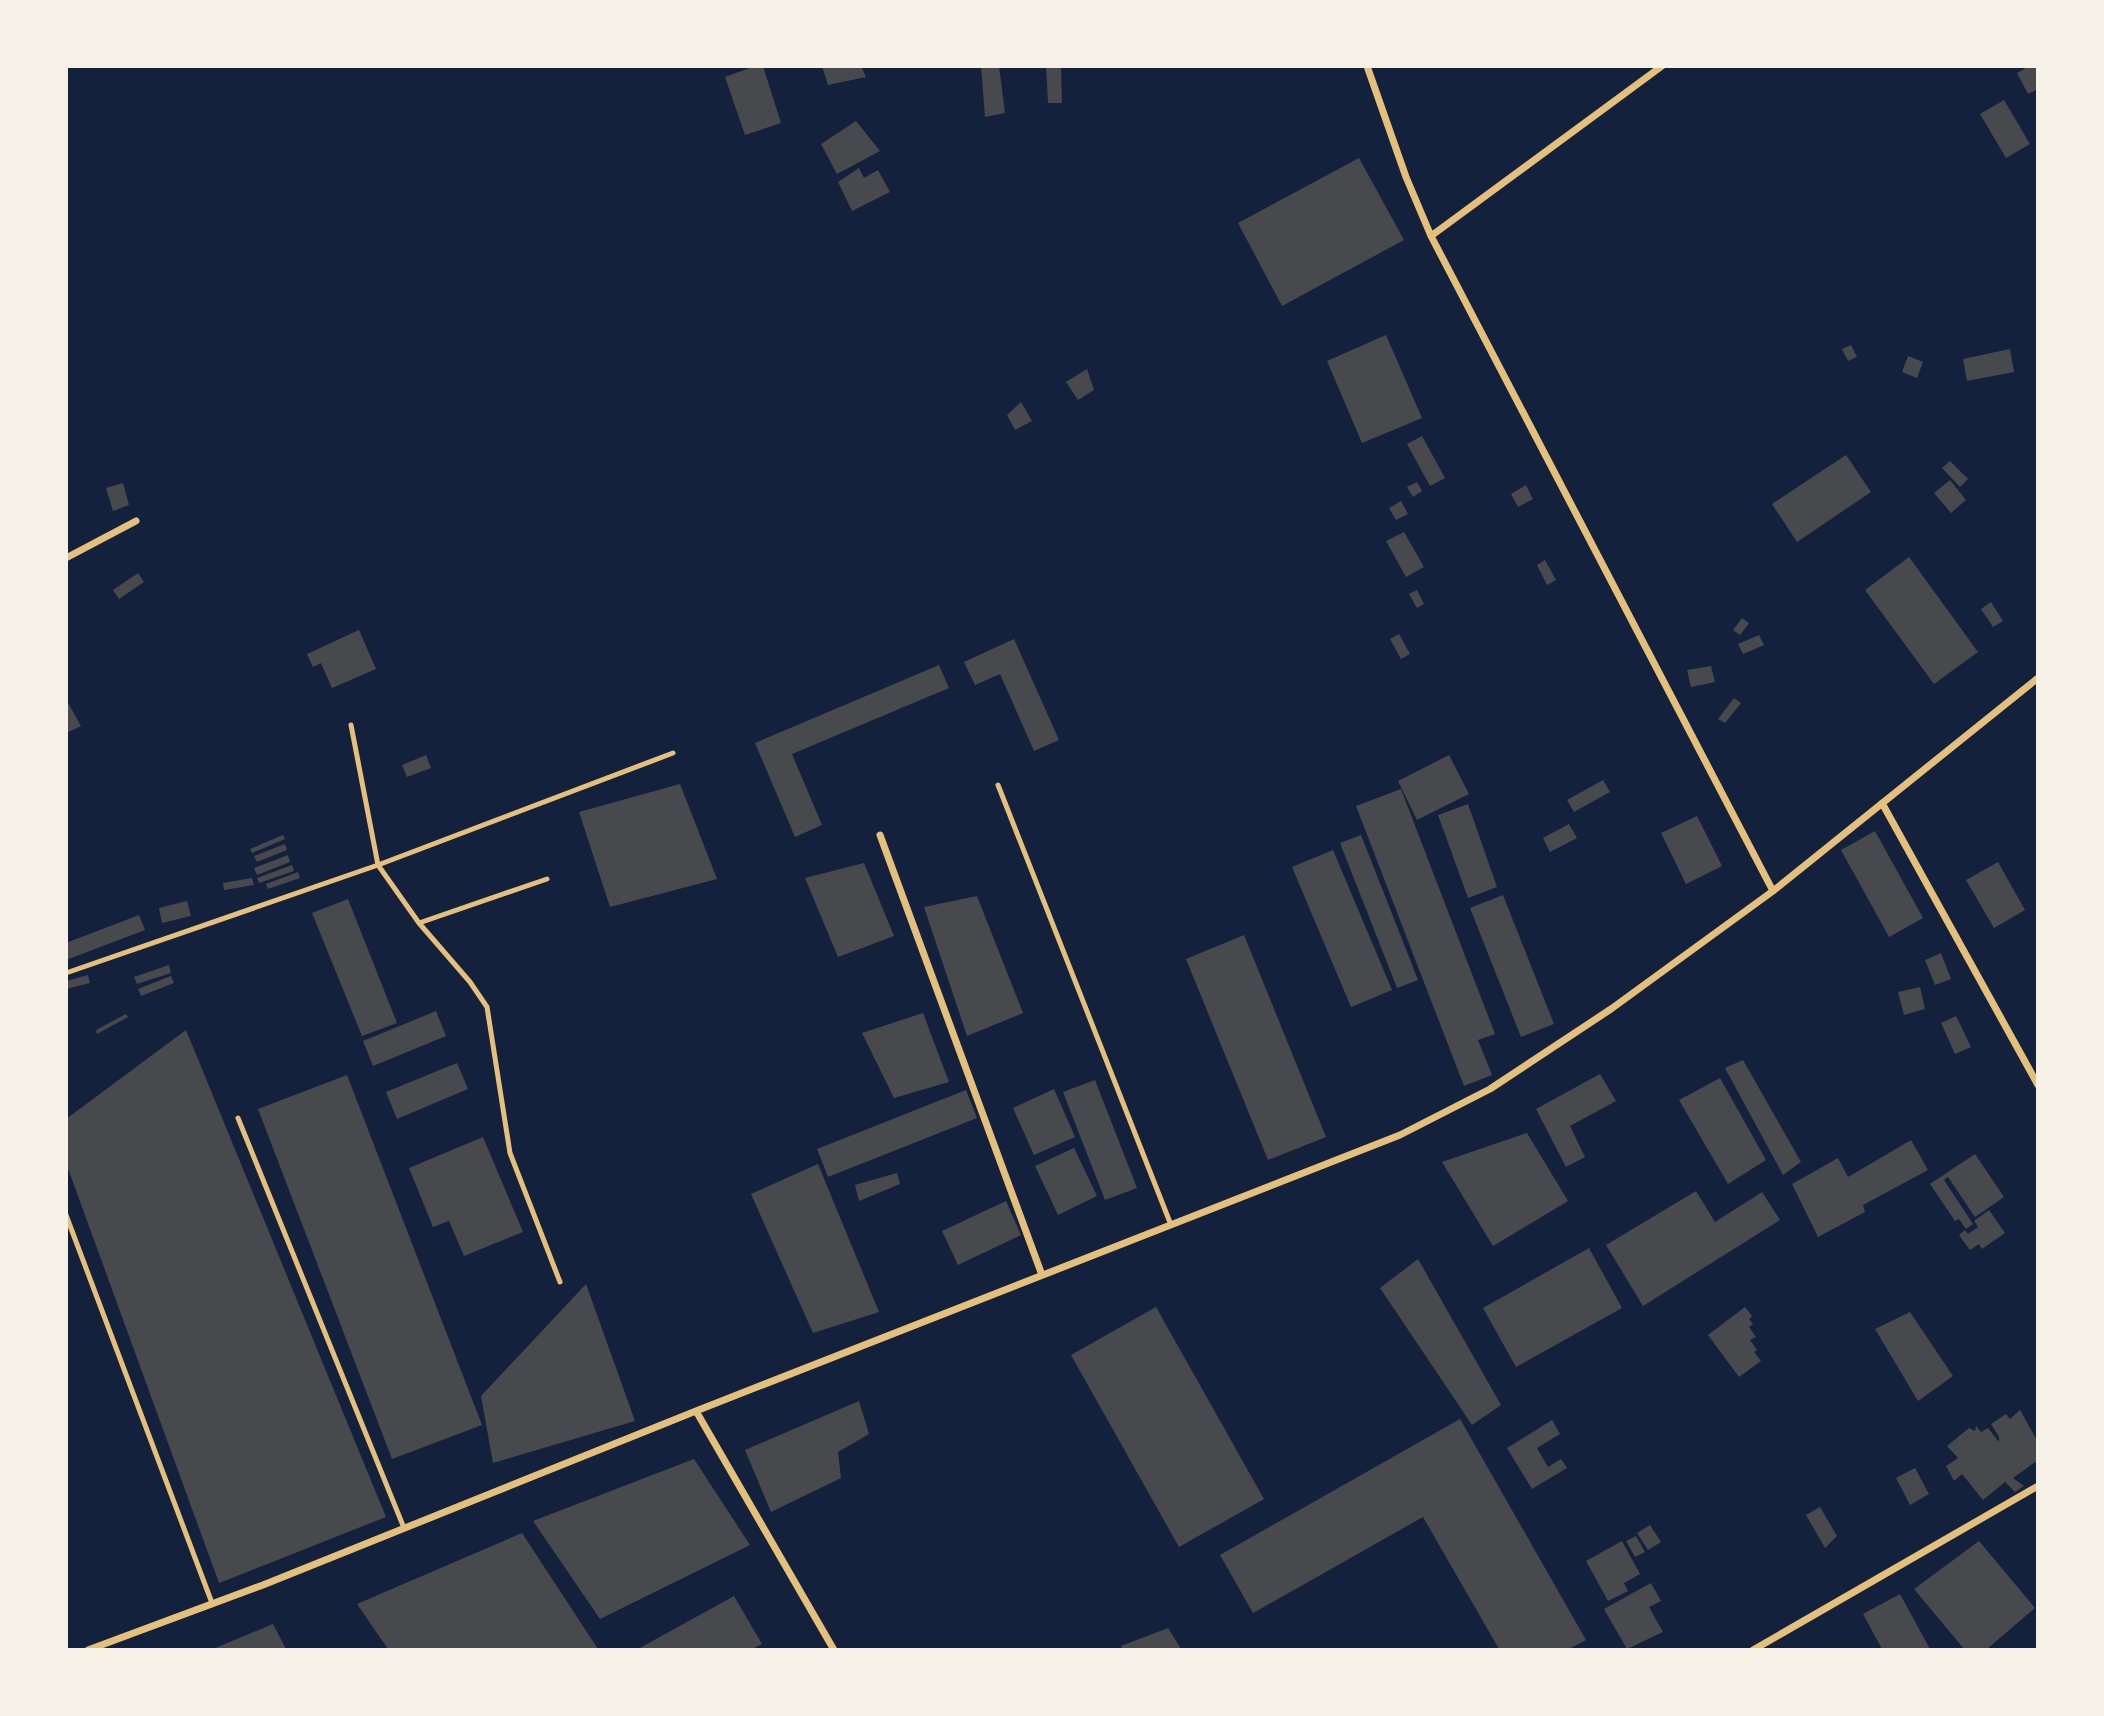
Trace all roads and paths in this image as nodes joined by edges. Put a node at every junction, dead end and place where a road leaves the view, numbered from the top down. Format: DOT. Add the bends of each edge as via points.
graph roads {
  1 [pos="1367,66"];
  2 [pos="1662,66"];
  3 [pos="1431,236"];
  4 [pos="136,521"];
  5 [pos="66,558"];
  6 [pos="2038,678"];
  7 [pos="351,725"];
  8 [pos="673,753"];
  9 [pos="998,785"];
  10 [pos="1882,803"];
  11 [pos="880,835"];
  12 [pos="378,865"];
  13 [pos="547,878"];
  14 [pos="1773,891"];
  15 [pos="419,923"];
  16 [pos="66,973"];
  17 [pos="2038,1085"];
  18 [pos="238,1118"];
  19 [pos="66,1215"];
  20 [pos="1171,1225"];
  21 [pos="1042,1275"];
  22 [pos="560,1282"];
  23 [pos="696,1411"];
  24 [pos="2038,1486"];
  25 [pos="404,1528"];
  26 [pos="212,1603"];
  27 [pos="88,1650"];
  28 [pos="834,1650"];
  29 [pos="1754,1650"];
  1 -- 3 [label="street"];
  2 -- 3 [label="street"];
  3 -- 14 [label="street"];
  4 -- 5 [label="street"];
  6 -- 10 [label="street"];
  7 -- 12 [label="lane"];
  8 -- 12 [label="lane"];
  9 -- 20 [label="lane"];
  10 -- 14 [label="street"];
  10 -- 17 [label="street"];
  11 -- 21 [label="street"];
  12 -- 15 [label="lane"];
  12 -- 16 [label="lane"];
  13 -- 15 [label="lane"];
  14 -- 20 [label="street" via="1490,1089 1400,1135"];
  15 -- 22 [label="lane" via="487,1007 510,1153"];
  18 -- 25 [label="lane"];
  19 -- 26 [label="lane"];
  20 -- 21 [label="street"];
  21 -- 23 [label="street"];
  23 -- 25 [label="street"];
  23 -- 28 [label="street"];
  24 -- 29 [label="street"];
  25 -- 26 [label="street"];
  26 -- 27 [label="street"];
}
